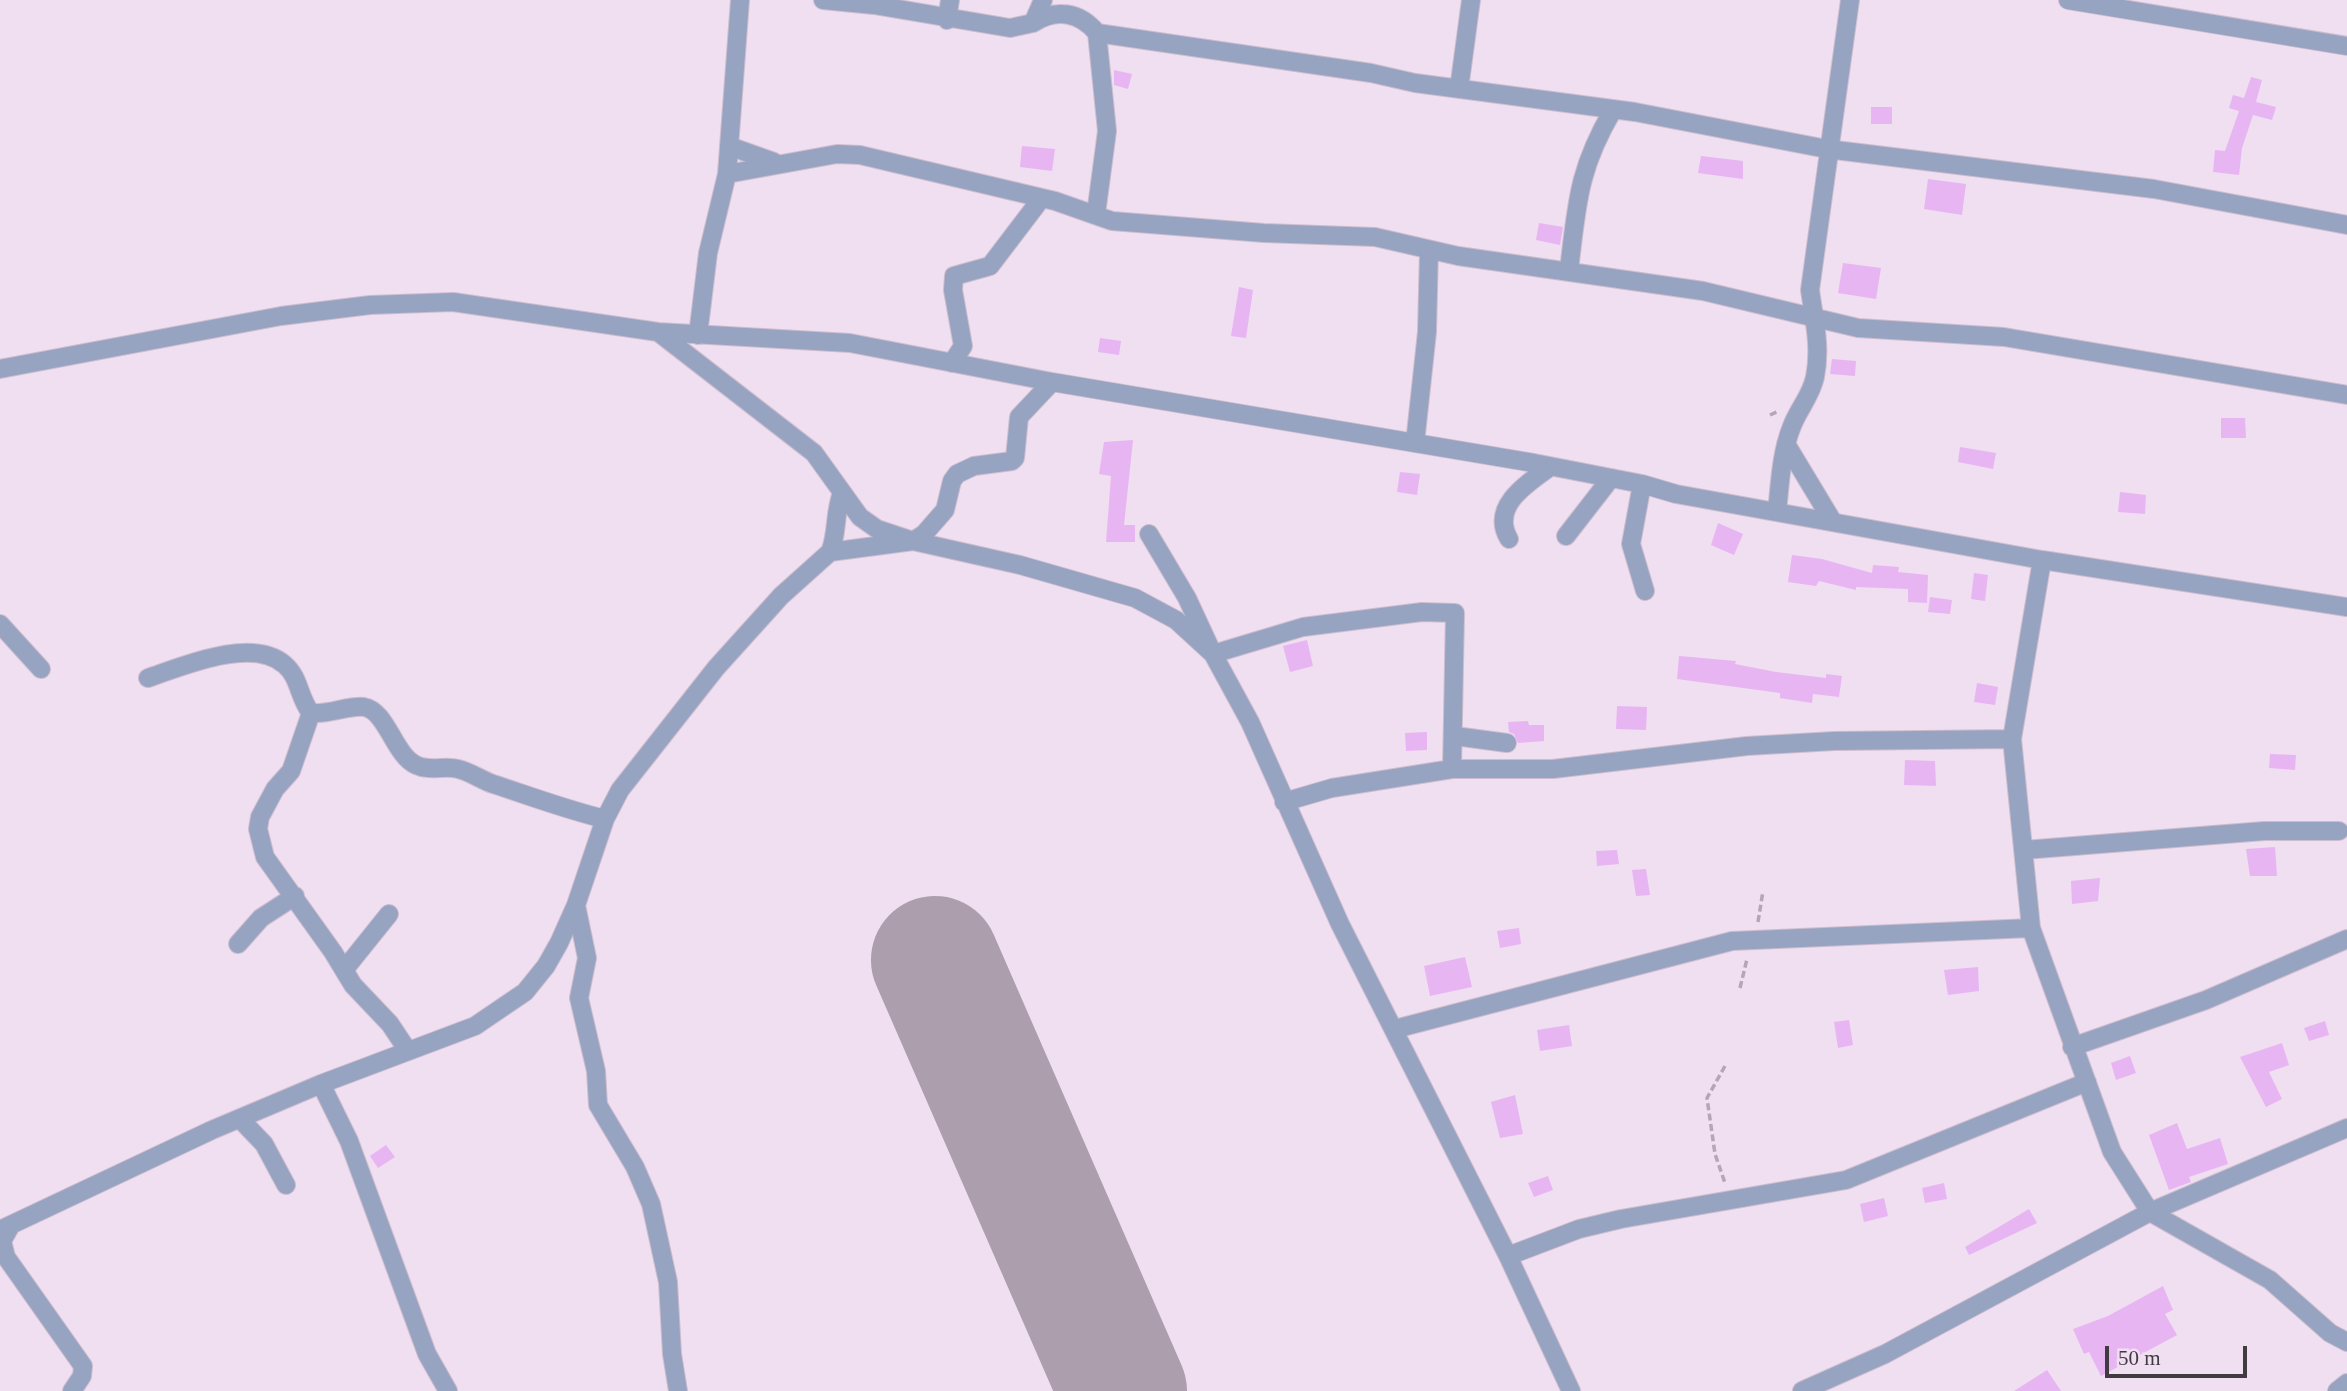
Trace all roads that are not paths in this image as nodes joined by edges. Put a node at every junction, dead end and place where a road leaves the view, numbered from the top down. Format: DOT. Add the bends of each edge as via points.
graph roads {
  1 [pos="740,0"];
  2 [pos="823,0"];
  3 [pos="950,0"];
  4 [pos="1043,0"];
  5 [pos="1471,0"];
  6 [pos="1850,0"];
  7 [pos="2068,0"];
  8 [pos="918,6"];
  9 [pos="947,20"];
  10 [pos="1033,23"];
  11 [pos="1097,33"];
  12 [pos="2347,46"];
  13 [pos="1459,89"];
  14 [pos="1613,110"];
  15 [pos="729,146"];
  16 [pos="1827,149"];
  17 [pos="777,164"];
  18 [pos="727,174"];
  19 [pos="1041,199"];
  20 [pos="1096,214"];
  21 [pos="2347,225"];
  22 [pos="1429,250"];
  23 [pos="1569,270"];
  24 [pos="1813,318"];
  25 [pos="658,332"];
  26 [pos="698,335"];
  27 [pos="953,363"];
  28 [pos="0,369"];
  29 [pos="1045,380"];
  30 [pos="2347,395"];
  31 [pos="1415,443"];
  32 [pos="1786,444"];
  33 [pos="1550,467"];
  34 [pos="1611,478"];
  35 [pos="1642,484"];
  36 [pos="842,493"];
  37 [pos="1777,512"];
  38 [pos="1833,522"];
  39 [pos="1149,534"];
  40 [pos="1566,536"];
  41 [pos="1509,539"];
  42 [pos="913,541"];
  43 [pos="830,552"];
  44 [pos="2042,560"];
  45 [pos="1646,591"];
  46 [pos="2347,607"];
  47 [pos="0,624"];
  48 [pos="1213,654"];
  49 [pos="41,669"];
  50 [pos="148,678"];
  51 [pos="311,713"];
  52 [pos="1455,736"];
  53 [pos="2012,739"];
  54 [pos="1507,743"];
  55 [pos="1452,769"];
  56 [pos="1284,802"];
  57 [pos="605,819"];
  58 [pos="2339,831"];
  59 [pos="2024,850"];
  60 [pos="295,896"];
  61 [pos="576,905"];
  62 [pos="389,914"];
  63 [pos="2031,928"];
  64 [pos="2347,939"];
  65 [pos="238,944"];
  66 [pos="344,971"];
  67 [pos="1395,1029"];
  68 [pos="2071,1047"];
  69 [pos="408,1051"];
  70 [pos="2087,1082"];
  71 [pos="321,1084"];
  72 [pos="241,1120"];
  73 [pos="2347,1128"];
  74 [pos="286,1185"];
  75 [pos="2150,1212"];
  76 [pos="6,1227"];
  77 [pos="1508,1256"];
  78 [pos="2347,1342"];
  79 [pos="2347,1383"];
  80 [pos="72,1391"];
  81 [pos="448,1391"];
  82 [pos="678,1391"];
  83 [pos="1571,1391"];
  84 [pos="1802,1391"];
  85 [pos="2337,1391"];
  1 -- 15 [label="street"];
  2 -- 8 [label="street"];
  3 -- 9 [label="street"];
  4 -- 10 [label="street"];
  5 -- 13 [label="street"];
  6 -- 16 [label="street"];
  7 -- 12 [label="street"];
  8 -- 9 [label="street"];
  9 -- 10 [label="street" via="1010,28"];
  10 -- 11 [label="street" via="1060,13 1073,14"];
  11 -- 13 [label="street"];
  11 -- 20 [label="street" via="1107,131"];
  13 -- 14 [label="street"];
  14 -- 16 [label="street"];
  14 -- 23 [label="street" via="1592,145 1581,176"];
  15 -- 17 [label="street"];
  15 -- 18 [label="street"];
  16 -- 21 [label="street" via="2154,189"];
  16 -- 24 [label="street" via="1811,290"];
  17 -- 18 [label="street"];
  17 -- 19 [label="street" via="860,155"];
  18 -- 26 [label="street" via="708,253"];
  19 -- 20 [label="street"];
  19 -- 27 [label="street" via="990,266 954,276 962,346"];
  20 -- 22 [label="street" via="1112,221 1161,226 1352,235"];
  22 -- 23 [label="street"];
  22 -- 31 [label="street" via="1427,332"];
  23 -- 24 [label="street" via="1703,291"];
  24 -- 30 [label="street" via="1858,328 2004,337"];
  24 -- 32 [label="street" via="1818,337 1811,394"];
  25 -- 26 [label="street"];
  25 -- 28 [label="street" via="453,302 370,305 281,316"];
  25 -- 36 [label="street" via="814,453"];
  26 -- 27 [label="street" via="850,343"];
  27 -- 29 [label="street"];
  29 -- 31 [label="street"];
  29 -- 42 [label="street" via="1019,417 1015,458 957,474 939,520"];
  31 -- 33 [label="street"];
  32 -- 37 [label="street"];
  32 -- 38 [label="street"];
  33 -- 34 [label="street"];
  33 -- 41 [label="street" via="1530,481 1502,515"];
  34 -- 35 [label="street"];
  34 -- 40 [label="street"];
  35 -- 37 [label="street"];
  35 -- 45 [label="street" via="1631,544"];
  36 -- 42 [label="street" via="860,517"];
  36 -- 43 [label="street"];
  37 -- 38 [label="street"];
  38 -- 44 [label="street"];
  39 -- 48 [label="street"];
  42 -- 43 [label="street"];
  42 -- 48 [label="street" via="1135,598 1176,620"];
  43 -- 57 [label="street" via="781,596 716,668 638,765"];
  44 -- 46 [label="street"];
  44 -- 53 [label="street"];
  47 -- 49 [label="street"];
  48 -- 52 [label="street" via="1303,627 1453,611 1457,618"];
  48 -- 56 [label="street" via="1250,722"];
  50 -- 51 [label="street" via="214,655 269,655 286,665"];
  51 -- 57 [label="street" via="361,706 371,710 399,750 417,766 455,768 525,796"];
  51 -- 60 [label="street" via="291,771 275,789 258,829 265,858"];
  52 -- 54 [label="street"];
  52 -- 55 [label="street"];
  53 -- 55 [label="street" via="1833,741 1747,746 1553,769"];
  53 -- 59 [label="street"];
  55 -- 56 [label="street" via="1388,777"];
  56 -- 67 [label="street"];
  57 -- 61 [label="street"];
  58 -- 59 [label="street" via="2264,831"];
  59 -- 63 [label="street"];
  60 -- 65 [label="street" via="261,918"];
  60 -- 66 [label="street"];
  61 -- 69 [label="street" via="546,966 525,992 475,1026"];
  61 -- 82 [label="street" via="587,958 579,998 596,1071 598,1105 651,1204 668,1282"];
  62 -- 66 [label="street"];
  63 -- 67 [label="street" via="1732,941"];
  63 -- 68 [label="street"];
  64 -- 68 [label="street" via="2206,1000"];
  66 -- 69 [label="street"];
  67 -- 77 [label="street"];
  68 -- 70 [label="street"];
  69 -- 71 [label="street"];
  70 -- 75 [label="street" via="2112,1152"];
  70 -- 77 [label="street" via="1846,1180 1621,1219 1579,1229"];
  71 -- 72 [label="street"];
  71 -- 81 [label="street" via="379,1217 427,1354"];
  72 -- 74 [label="street" via="264,1144"];
  72 -- 76 [label="street" via="160,1153"];
  73 -- 75 [label="street"];
  75 -- 78 [label="street" via="2270,1280 2330,1333"];
  75 -- 84 [label="street" via="1885,1354"];
  76 -- 80 [label="street" via="2,1241 6,1257 83,1366"];
  77 -- 83 [label="street"];
  79 -- 85 [label="street"];
}
